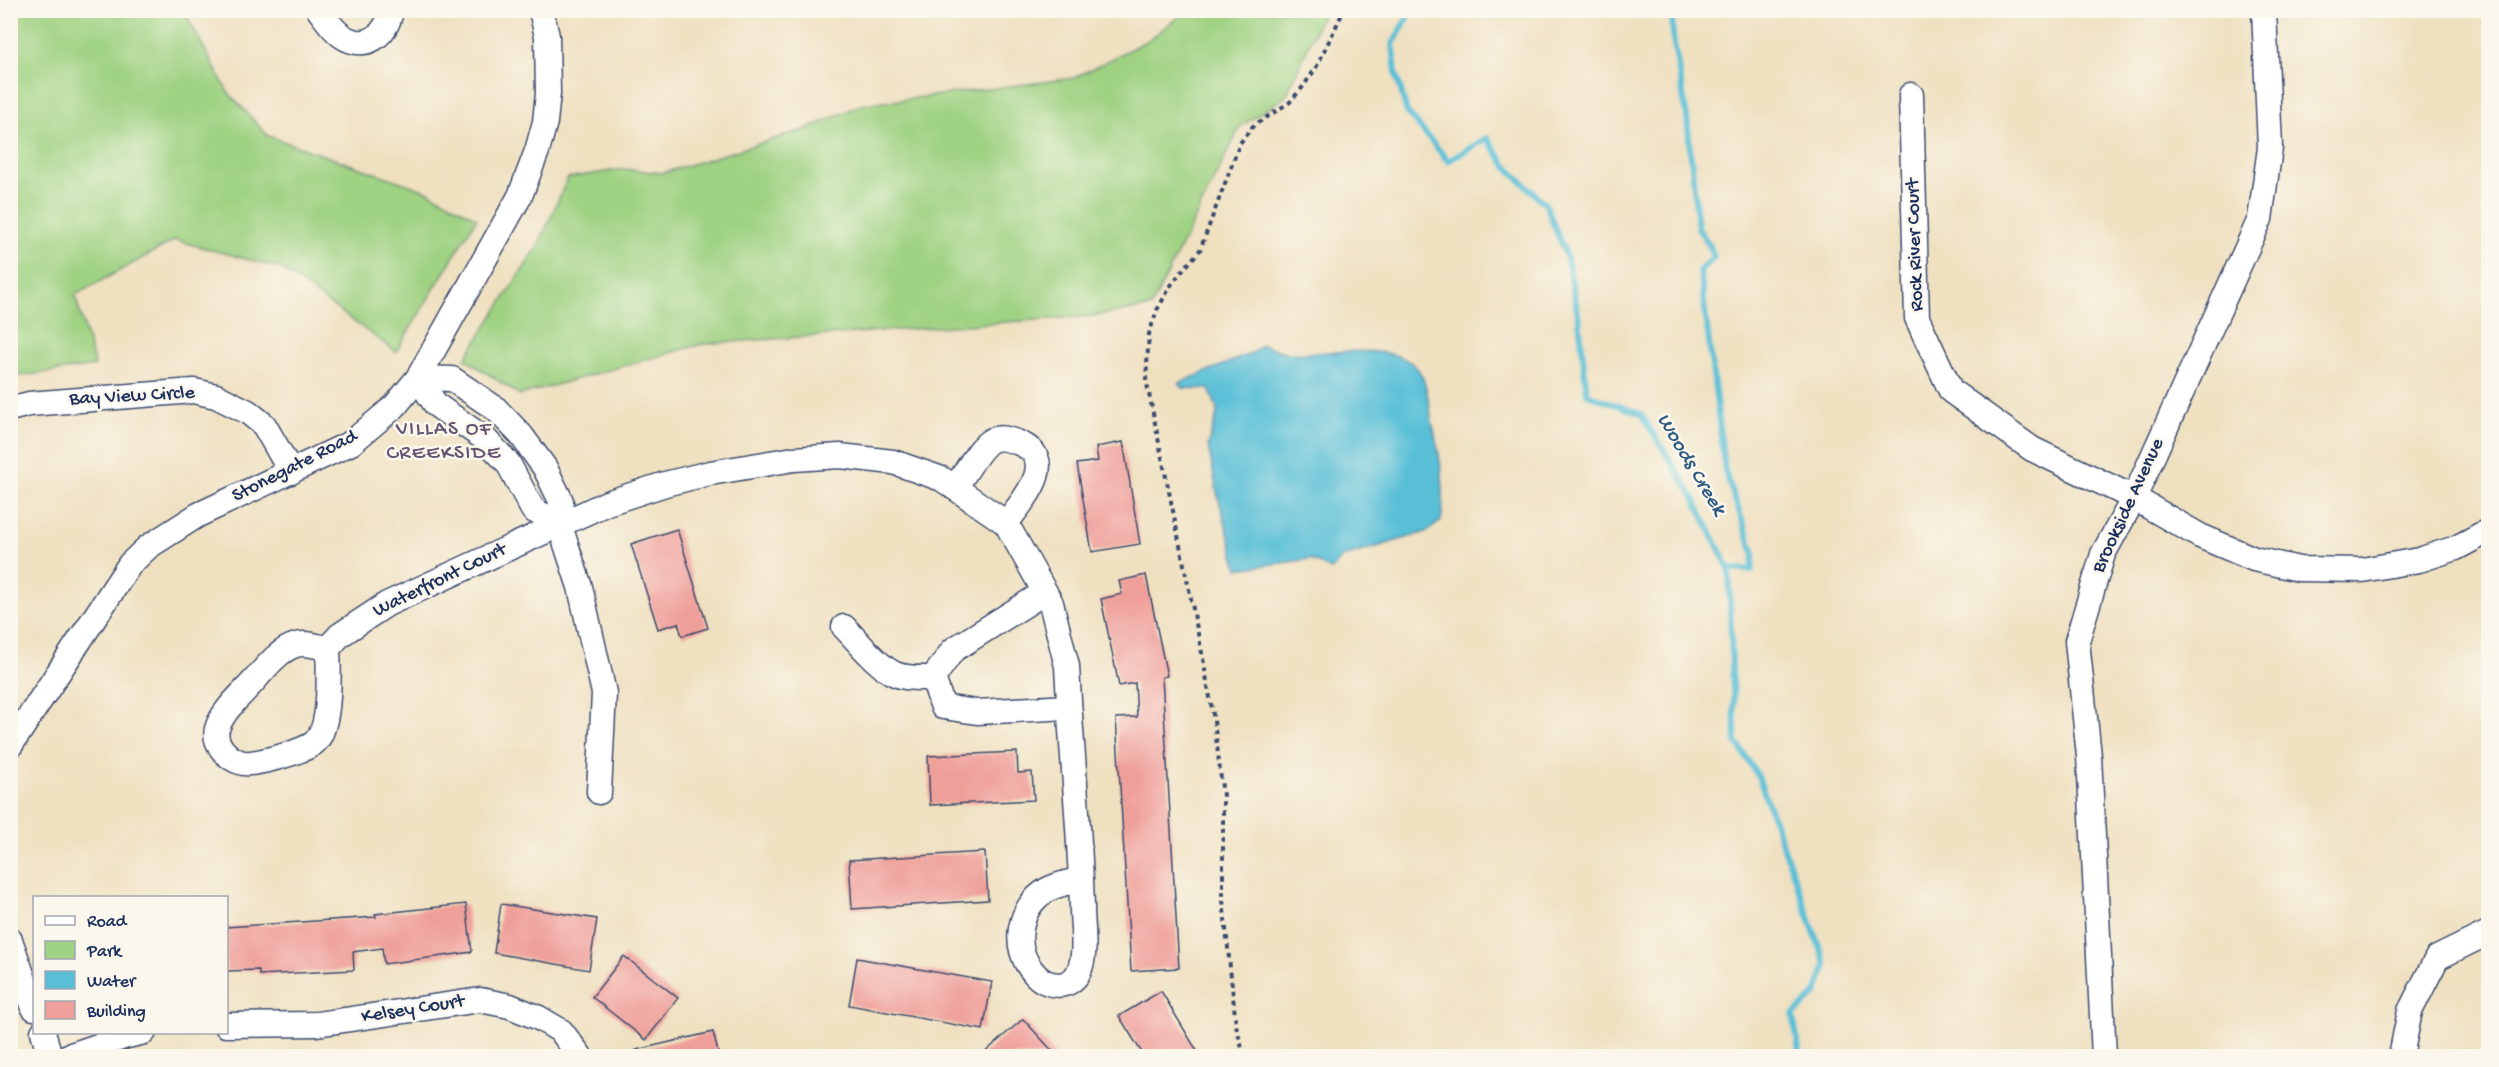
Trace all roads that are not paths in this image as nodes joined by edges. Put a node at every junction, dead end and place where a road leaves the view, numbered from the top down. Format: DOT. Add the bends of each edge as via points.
graph roads {
  1 [pos="319,10"];
  2 [pos="391,10"];
  3 [pos="541,10"];
  4 [pos="2264,10"];
  5 [pos="1911,95"];
  6 [pos="418,378"];
  7 [pos="10,409"];
  8 [pos="291,472"];
  9 [pos="956,488"];
  10 [pos="2134,498"];
  11 [pos="559,523"];
  12 [pos="1006,523"];
  13 [pos="2488,531"];
  14 [pos="1045,592"];
  15 [pos="844,627"];
  16 [pos="328,648"];
  17 [pos="933,678"];
  18 [pos="1069,707"];
  19 [pos="11,744"];
  20 [pos="599,792"];
  21 [pos="1082,879"];
  22 [pos="2488,933"];
  23 [pos="10,939"];
  24 [pos="33,1005"];
  25 [pos="228,1025"];
  26 [pos="44,1034"];
  27 [pos="136,1034"];
  28 [pos="51,1056"];
  29 [pos="68,1056"];
  30 [pos="580,1056"];
  31 [pos="2104,1056"];
  32 [pos="2401,1056"];
  1 -- 2 [label="street" via="339,34 361,42 383,33"];
  3 -- 6 [label="street, Stonegate Road" via="547,36 548,93 537,151 520,196"];
  4 -- 10 [label="street, Brookside Avenue" via="2270,148 2260,219"];
  5 -- 10 [label="street, Rock River Court" via="1917,318 1951,391 2032,449"];
  6 -- 8 [label="street, Stonegate Road" via="395,406 351,443"];
  6 -- 11 [label="street" via="452,379 502,415 545,468 561,501"];
  7 -- 8 [label="street, Bay View Circle" via="29,404 194,391 234,403 264,425"];
  8 -- 19 [label="street, Stonegate Road" via="198,515 148,547 130,564"];
  9 -- 11 [label="street, Waterfront Court" via="893,462 840,456 795,459 665,484 607,502"];
  9 -- 12 [label="street"];
  9 -- 12 [label="street" via="983,448 993,440 1007,439 1034,453 1038,467 1036,482"];
  10 -- 13 [label="street, Rock River Court" via="2200,536 2254,559 2300,569 2362,570 2419,560 2456,548"];
  10 -- 31 [label="street, Brookside Avenue" via="2103,554 2077,640 2089,756"];
  11 -- 16 [label="street, Waterfront Court" via="387,604 340,635"];
  11 -- 20 [label="street" via="601,671 604,693"];
  12 -- 14 [label="street"];
  14 -- 17 [label="street" via="953,650"];
  14 -- 18 [label="street" via="1067,666"];
  15 -- 17 [label="street" via="896,675"];
  16 -- 16 [label="street" via="298,644 266,667 217,727 220,749 243,763 257,762 308,748 316,741 325,722"];
  17 -- 18 [label="street" via="943,707 977,712"];
  18 -- 21 [label="street"];
  22 -- 32 [label="street" via="2437,958 2410,1011"];
  23 -- 24 [label="street"];
  25 -- 30 [label="street, Kelsey Court" via="317,1024 480,1000 510,1006 539,1018 561,1031"];
  26 -- 28 [label="street"];
  27 -- 29 [label="street"];
}
